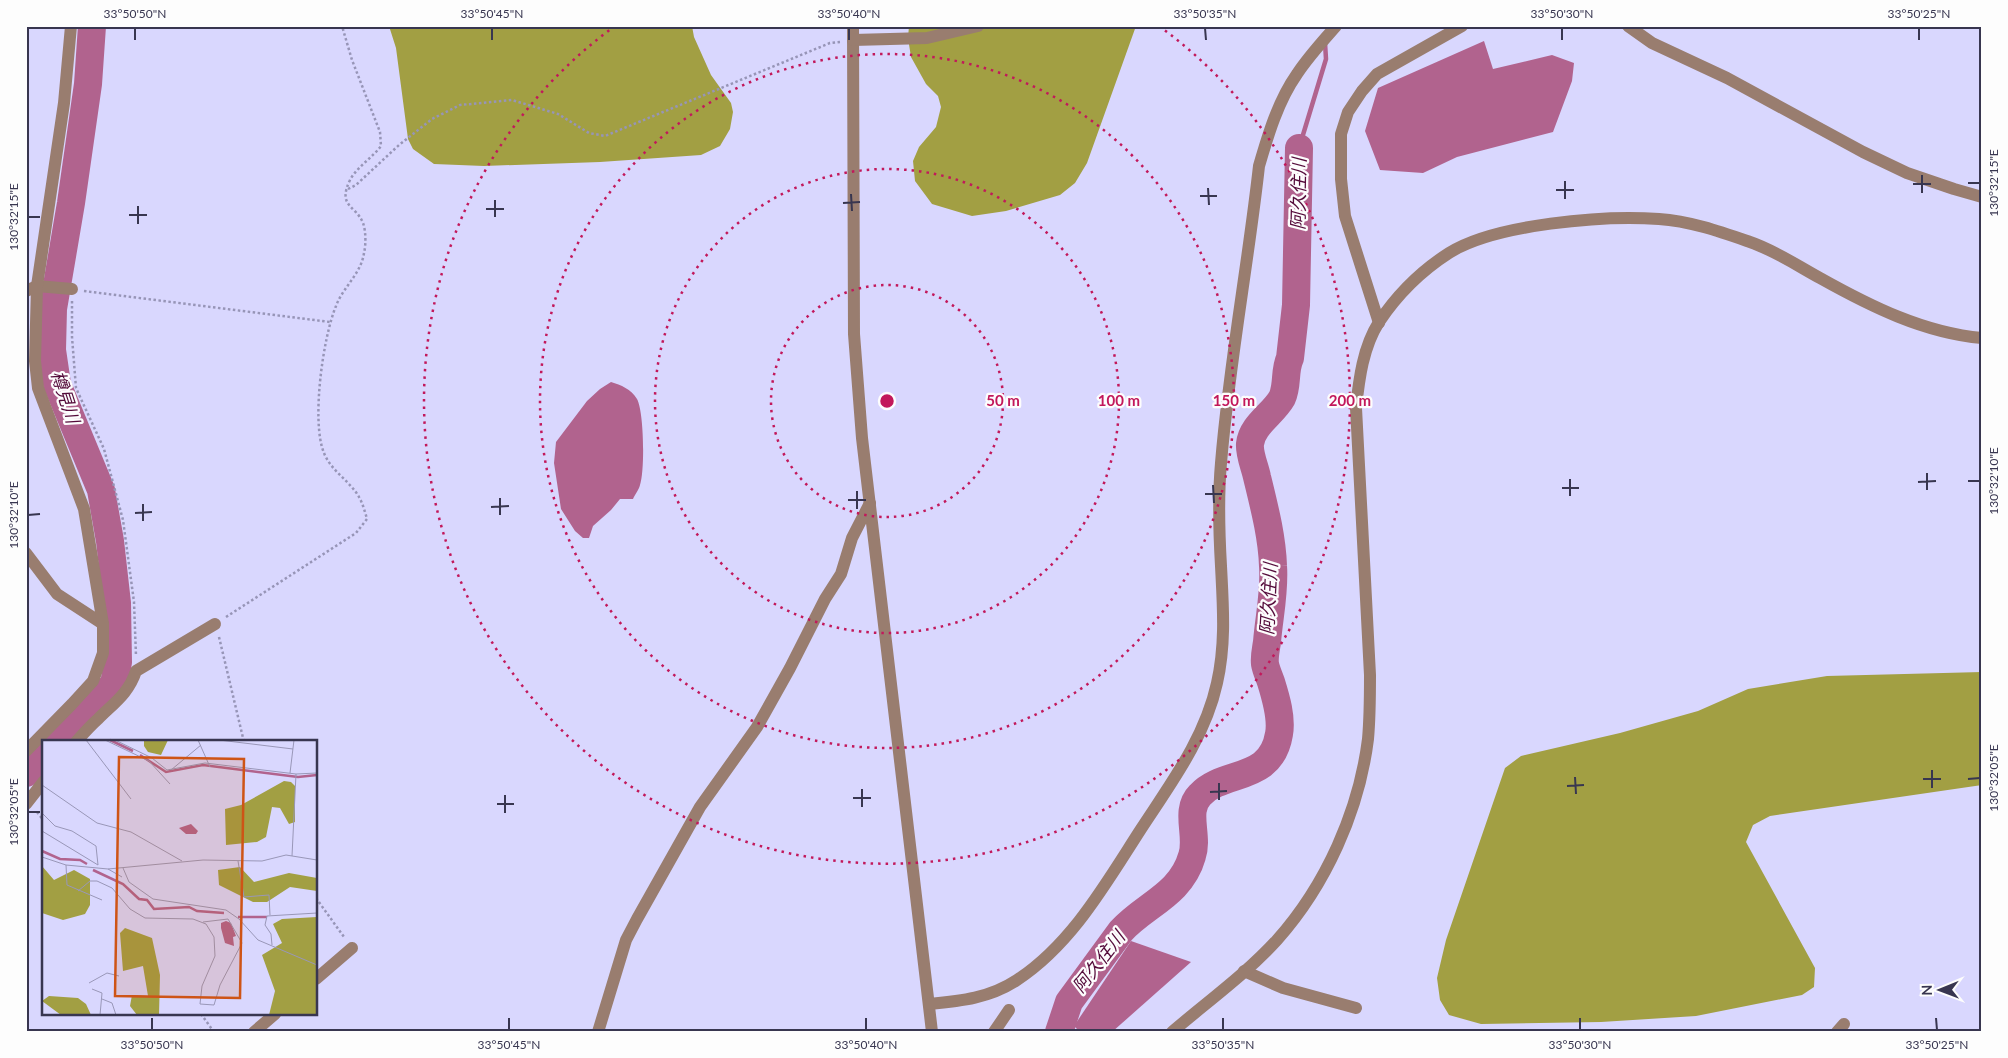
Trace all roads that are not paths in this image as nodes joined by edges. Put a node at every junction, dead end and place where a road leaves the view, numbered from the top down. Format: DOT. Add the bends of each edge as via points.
graph roads {
  1 [pos="71,26"];
  2 [pos="853,26"];
  3 [pos="978,26"];
  4 [pos="1336,26"];
  5 [pos="1462,26"];
  6 [pos="1628,26"];
  7 [pos="853,40"];
  8 [pos="1982,197"];
  9 [pos="36,288"];
  10 [pos="72,289"];
  11 [pos="1379,323"];
  12 [pos="1982,338"];
  13 [pos="870,502"];
  14 [pos="26,553"];
  15 [pos="103,624"];
  16 [pos="216,624"];
  17 [pos="78,740"];
  18 [pos="26,751"];
  19 [pos="42,784"];
  20 [pos="26,804"];
  21 [pos="352,948"];
  22 [pos="1244,971"];
  23 [pos="318,977"];
  24 [pos="929,1004"];
  25 [pos="1356,1008"];
  26 [pos="1009,1010"];
  27 [pos="273,1016"];
  28 [pos="254,1032"];
  29 [pos="598,1032"];
  30 [pos="932,1032"];
  31 [pos="994,1032"];
  32 [pos="1172,1032"];
  1 -- 9 [label="street" via="63,112"];
  2 -- 7 [label="street"];
  3 -- 7 [label="street" via="927,38"];
  4 -- 24 [label="street" via="1312,52 1284,96 1259,166 1221,464 1219,515 1223,642 1216,686 1204,725 1192,750 1119,864 1048,956 998,991 970,1000"];
  5 -- 11 [label="street" via="1377,74 1348,112 1341,134 1345,216"];
  6 -- 8 [label="street" via="1652,43 1727,78 1863,152 1908,173"];
  7 -- 13 [label="street" via="854,334"];
  9 -- 10 [label="street"];
  9 -- 15 [label="street" via="38,388 84,509"];
  11 -- 12 [label="street" via="1409,285 1450,253 1471,243 1497,234 1553,224 1609,218 1660,219 1752,242 1887,313 1945,331"];
  11 -- 22 [label="street" via="1365,356 1356,408 1370,674 1368,732 1360,778 1350,813 1322,877 1277,939"];
  13 -- 24 [label="street"];
  13 -- 29 [label="street" via="852,538 841,574 825,598 790,668 757,727 700,806 633,926"];
  14 -- 15 [label="street" via="58,594"];
  15 -- 18 [label="street" via="103,653 93,680"];
  16 -- 17 [label="street" via="136,671 121,699"];
  19 -- 20 [label="street"];
  21 -- 23 [label="street"];
  22 -- 25 [label="street" via="1283,988"];
  22 -- 32 [label="street"];
  24 -- 30 [label="street"];
  26 -- 31 [label="street"];
  27 -- 28 [label="street"];
}
